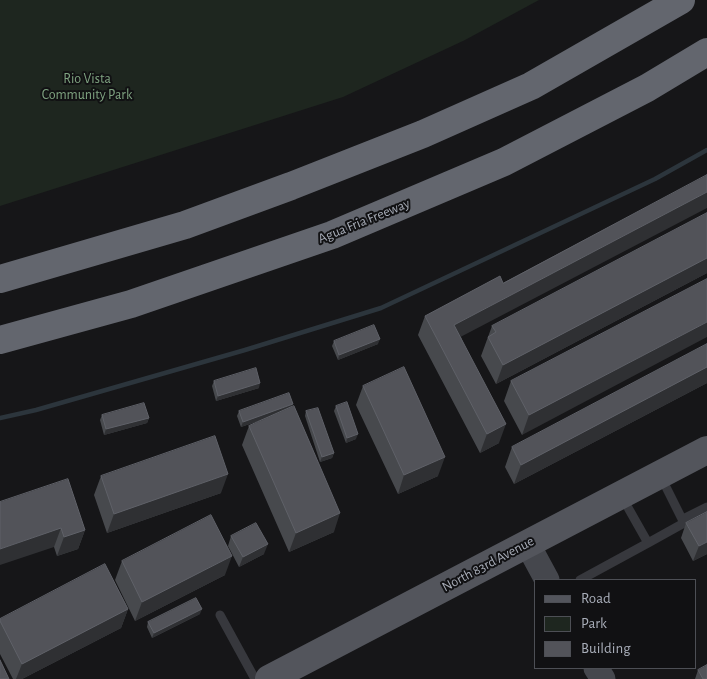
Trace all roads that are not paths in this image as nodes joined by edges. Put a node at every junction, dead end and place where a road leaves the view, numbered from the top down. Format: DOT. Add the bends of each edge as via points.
graph roads {
  1 [pos="681,0"];
  2 [pos="707,52"];
  3 [pos="0,279"];
  4 [pos="0,340"];
  5 [pos="707,450"];
  6 [pos="660,474"];
  7 [pos="621,495"];
  8 [pos="707,507"];
  9 [pos="683,519"];
  10 [pos="527,543"];
  11 [pos="648,543"];
  12 [pos="546,579"];
  13 [pos="582,579"];
  14 [pos="220,615"];
  15 [pos="255,679"];
  16 [pos="270,679"];
  1 -- 3 [label="highway" via="532,86 423,134 185,225"];
  2 -- 4 [label="highway, Agua Fria Freeway" via="648,88 504,162 332,235 131,304"];
  5 -- 6 [label="main road, North 83rd Avenue"];
  6 -- 7 [label="main road, North 83rd Avenue"];
  6 -- 9 [label="lane"];
  7 -- 10 [label="main road, North 83rd Avenue"];
  7 -- 11 [label="lane"];
  8 -- 9 [label="lane"];
  9 -- 11 [label="lane" via="684,523"];
  10 -- 12 [label="street"];
  10 -- 16 [label="main road, North 83rd Avenue"];
  11 -- 13 [label="lane"];
  14 -- 15 [label="lane"];
}
